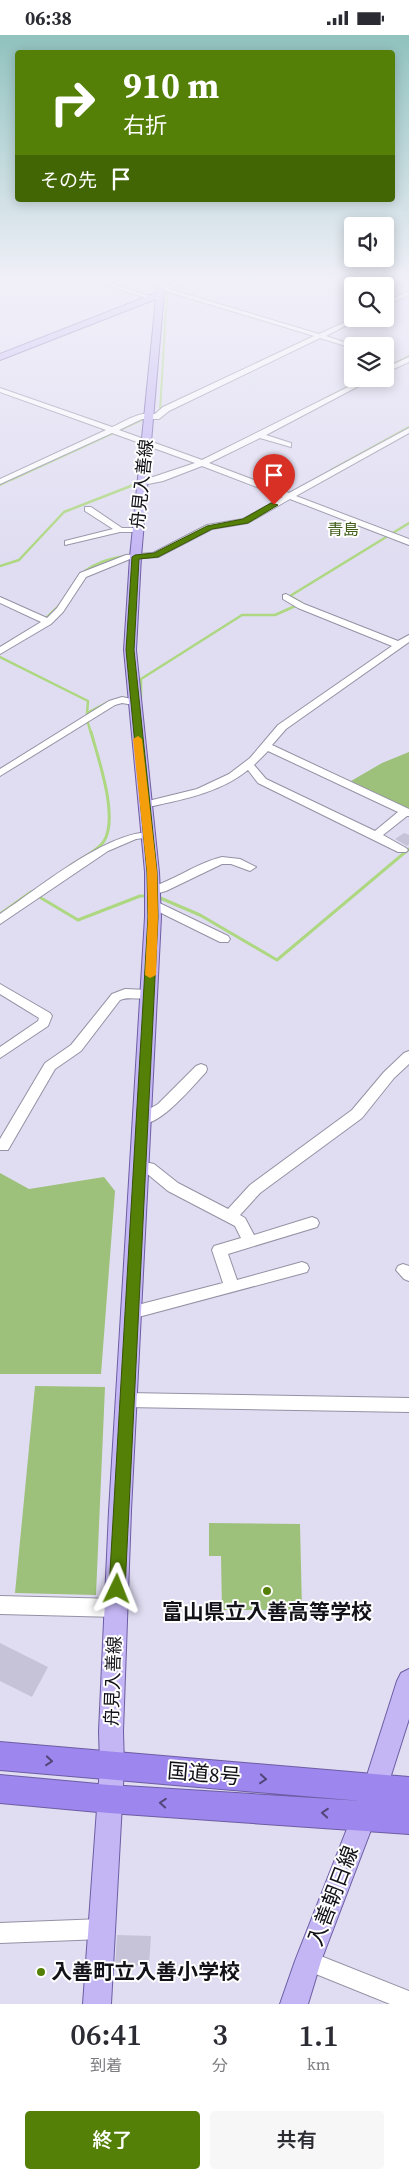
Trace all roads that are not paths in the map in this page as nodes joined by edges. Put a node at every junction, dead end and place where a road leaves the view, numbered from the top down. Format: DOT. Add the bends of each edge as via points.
graph roads {
  1 [pos="153,373"];
  2 [pos="242,373"];
  3 [pos="353,387"];
  4 [pos="0,390"];
  5 [pos="149,419"];
  6 [pos="409,430"];
  7 [pos="116,432"];
  8 [pos="260,435"];
  9 [pos="146,442"];
  10 [pos="288,445"];
  11 [pos="199,464"];
  12 [pos="0,482"];
  13 [pos="141,484"];
  14 [pos="0,489"];
  15 [pos="288,497"];
  16 [pos="88,509"];
  17 [pos="128,530"];
  18 [pos="409,542"];
  19 [pos="68,543"];
  20 [pos="135,557"];
  21 [pos="286,597"];
  22 [pos="0,601"];
  23 [pos="48,622"];
  24 [pos="409,638"];
  25 [pos="399,645"];
  26 [pos="0,651"];
  27 [pos="134,702"];
  28 [pos="266,746"];
  29 [pos="248,764"];
  30 [pos="0,773"];
  31 [pos="144,805"];
  32 [pos="407,812"];
  33 [pos="148,835"];
  34 [pos="376,836"];
  35 [pos="402,849"];
  36 [pos="250,867"];
  37 [pos="153,898"];
  38 [pos="0,920"];
  39 [pos="224,939"];
  40 [pos="0,988"];
  41 [pos="149,994"];
  42 [pos="2,1050"];
  43 [pos="409,1056"];
  44 [pos="201,1069"];
  45 [pos="142,1120"];
  46 [pos="0,1145"];
  47 [pos="140,1166"];
  48 [pos="230,1217"];
  49 [pos="312,1223"];
  50 [pos="250,1242"];
  51 [pos="302,1268"];
  52 [pos="232,1287"];
  53 [pos="131,1313"];
  54 [pos="126,1400"];
  55 [pos="409,1405"];
  56 [pos="0,1605"];
  57 [pos="117,1608"];
  58 [pos="409,1681"];
  59 [pos="0,1756"];
  60 [pos="112,1767"];
  61 [pos="375,1788"];
  62 [pos="0,1789"];
  63 [pos="409,1791"];
  64 [pos="110,1799"];
  65 [pos="364,1815"];
  66 [pos="409,1819"];
  67 [pos="102,1929"];
  68 [pos="0,1933"];
  69 [pos="308,1961"];
  70 [pos="409,2001"];
  71 [pos="97,2004"];
  72 [pos="294,2004"];
  1 -- 5 [label="main road, 舟見入善線"];
  2 -- 5 [label="street"];
  3 -- 8 [label="street"];
  4 -- 7 [label="street"];
  5 -- 7 [label="street"];
  5 -- 9 [label="main road, 舟見入善線"];
  6 -- 15 [label="street"];
  7 -- 9 [label="street"];
  7 -- 12 [label="street"];
  7 -- 14 [label="street"];
  8 -- 10 [label="street"];
  8 -- 11 [label="street"];
  9 -- 11 [label="street"];
  9 -- 13 [label="main road, 舟見入善線"];
  11 -- 13 [label="street"];
  11 -- 15 [label="street"];
  13 -- 17 [label="main road, 舟見入善線"];
  15 -- 18 [label="street"];
  15 -- 20 [label="street" via="245,521 210,527 155,555"];
  16 -- 17 [label="street"];
  17 -- 19 [label="street"];
  17 -- 20 [label="main road, 舟見入善線"];
  20 -- 23 [label="street" via="118,560 83,575"];
  20 -- 27 [label="main road, 舟見入善線" via="130,650"];
  21 -- 25 [label="street"];
  22 -- 23 [label="street"];
  23 -- 26 [label="street"];
  24 -- 25 [label="street"];
  25 -- 28 [label="street" via="282,727"];
  27 -- 30 [label="street" via="122,700 112,703"];
  27 -- 31 [label="main road, 舟見入善線"];
  28 -- 29 [label="street"];
  28 -- 32 [label="street"];
  29 -- 31 [label="street" via="234,776 211,787"];
  29 -- 34 [label="street" via="262,781"];
  31 -- 33 [label="main road, 舟見入善線"];
  32 -- 34 [label="street"];
  33 -- 37 [label="main road, 舟見入善線"];
  33 -- 38 [label="street" via="104,849"];
  34 -- 35 [label="street"];
  36 -- 37 [label="street" via="230,860 213,862"];
  37 -- 39 [label="street"];
  37 -- 41 [label="main road, 舟見入善線"];
  40 -- 42 [label="street" via="46,1016 44,1023"];
  41 -- 45 [label="main road, 舟見入善線"];
  41 -- 46 [label="street" via="126,993 116,997 76,1048 50,1066 3,1145"];
  43 -- 48 [label="street" via="357,1114 255,1189"];
  44 -- 45 [label="street" via="163,1108"];
  45 -- 47 [label="main road, 舟見入善線"];
  47 -- 48 [label="street" via="149,1168 174,1187"];
  47 -- 53 [label="main road, 舟見入善線"];
  48 -- 50 [label="street" via="240,1222"];
  49 -- 50 [label="street"];
  50 -- 52 [label="street" via="219,1250"];
  51 -- 52 [label="street"];
  52 -- 53 [label="street"];
  53 -- 54 [label="main road, 舟見入善線"];
  54 -- 55 [label="street"];
  54 -- 57 [label="main road, 舟見入善線"];
  56 -- 57 [label="street"];
  57 -- 60 [label="main road, 舟見入善線"];
  58 -- 61 [label="main road"];
  59 -- 60 [label="highway, 国道8号, one-way"];
  60 -- 61 [label="highway, 国道8号, one-way"];
  60 -- 64 [label="main road, 舟見入善線"];
  61 -- 63 [label="highway, 国道8号"];
  61 -- 65 [label="main road, 入善朝日線"];
  62 -- 64 [label="highway, 国道8号"];
  65 -- 64 [label="highway, 国道8号, one-way"];
  64 -- 67 [label="main road, 舟見入善線"];
  65 -- 66 [label="highway, 国道8号"];
  65 -- 69 [label="main road, 入善朝日線"];
  67 -- 68 [label="street"];
  67 -- 71 [label="main road, 舟見入善線"];
  69 -- 70 [label="street"];
  69 -- 72 [label="main road, 入善朝日線"];
}
